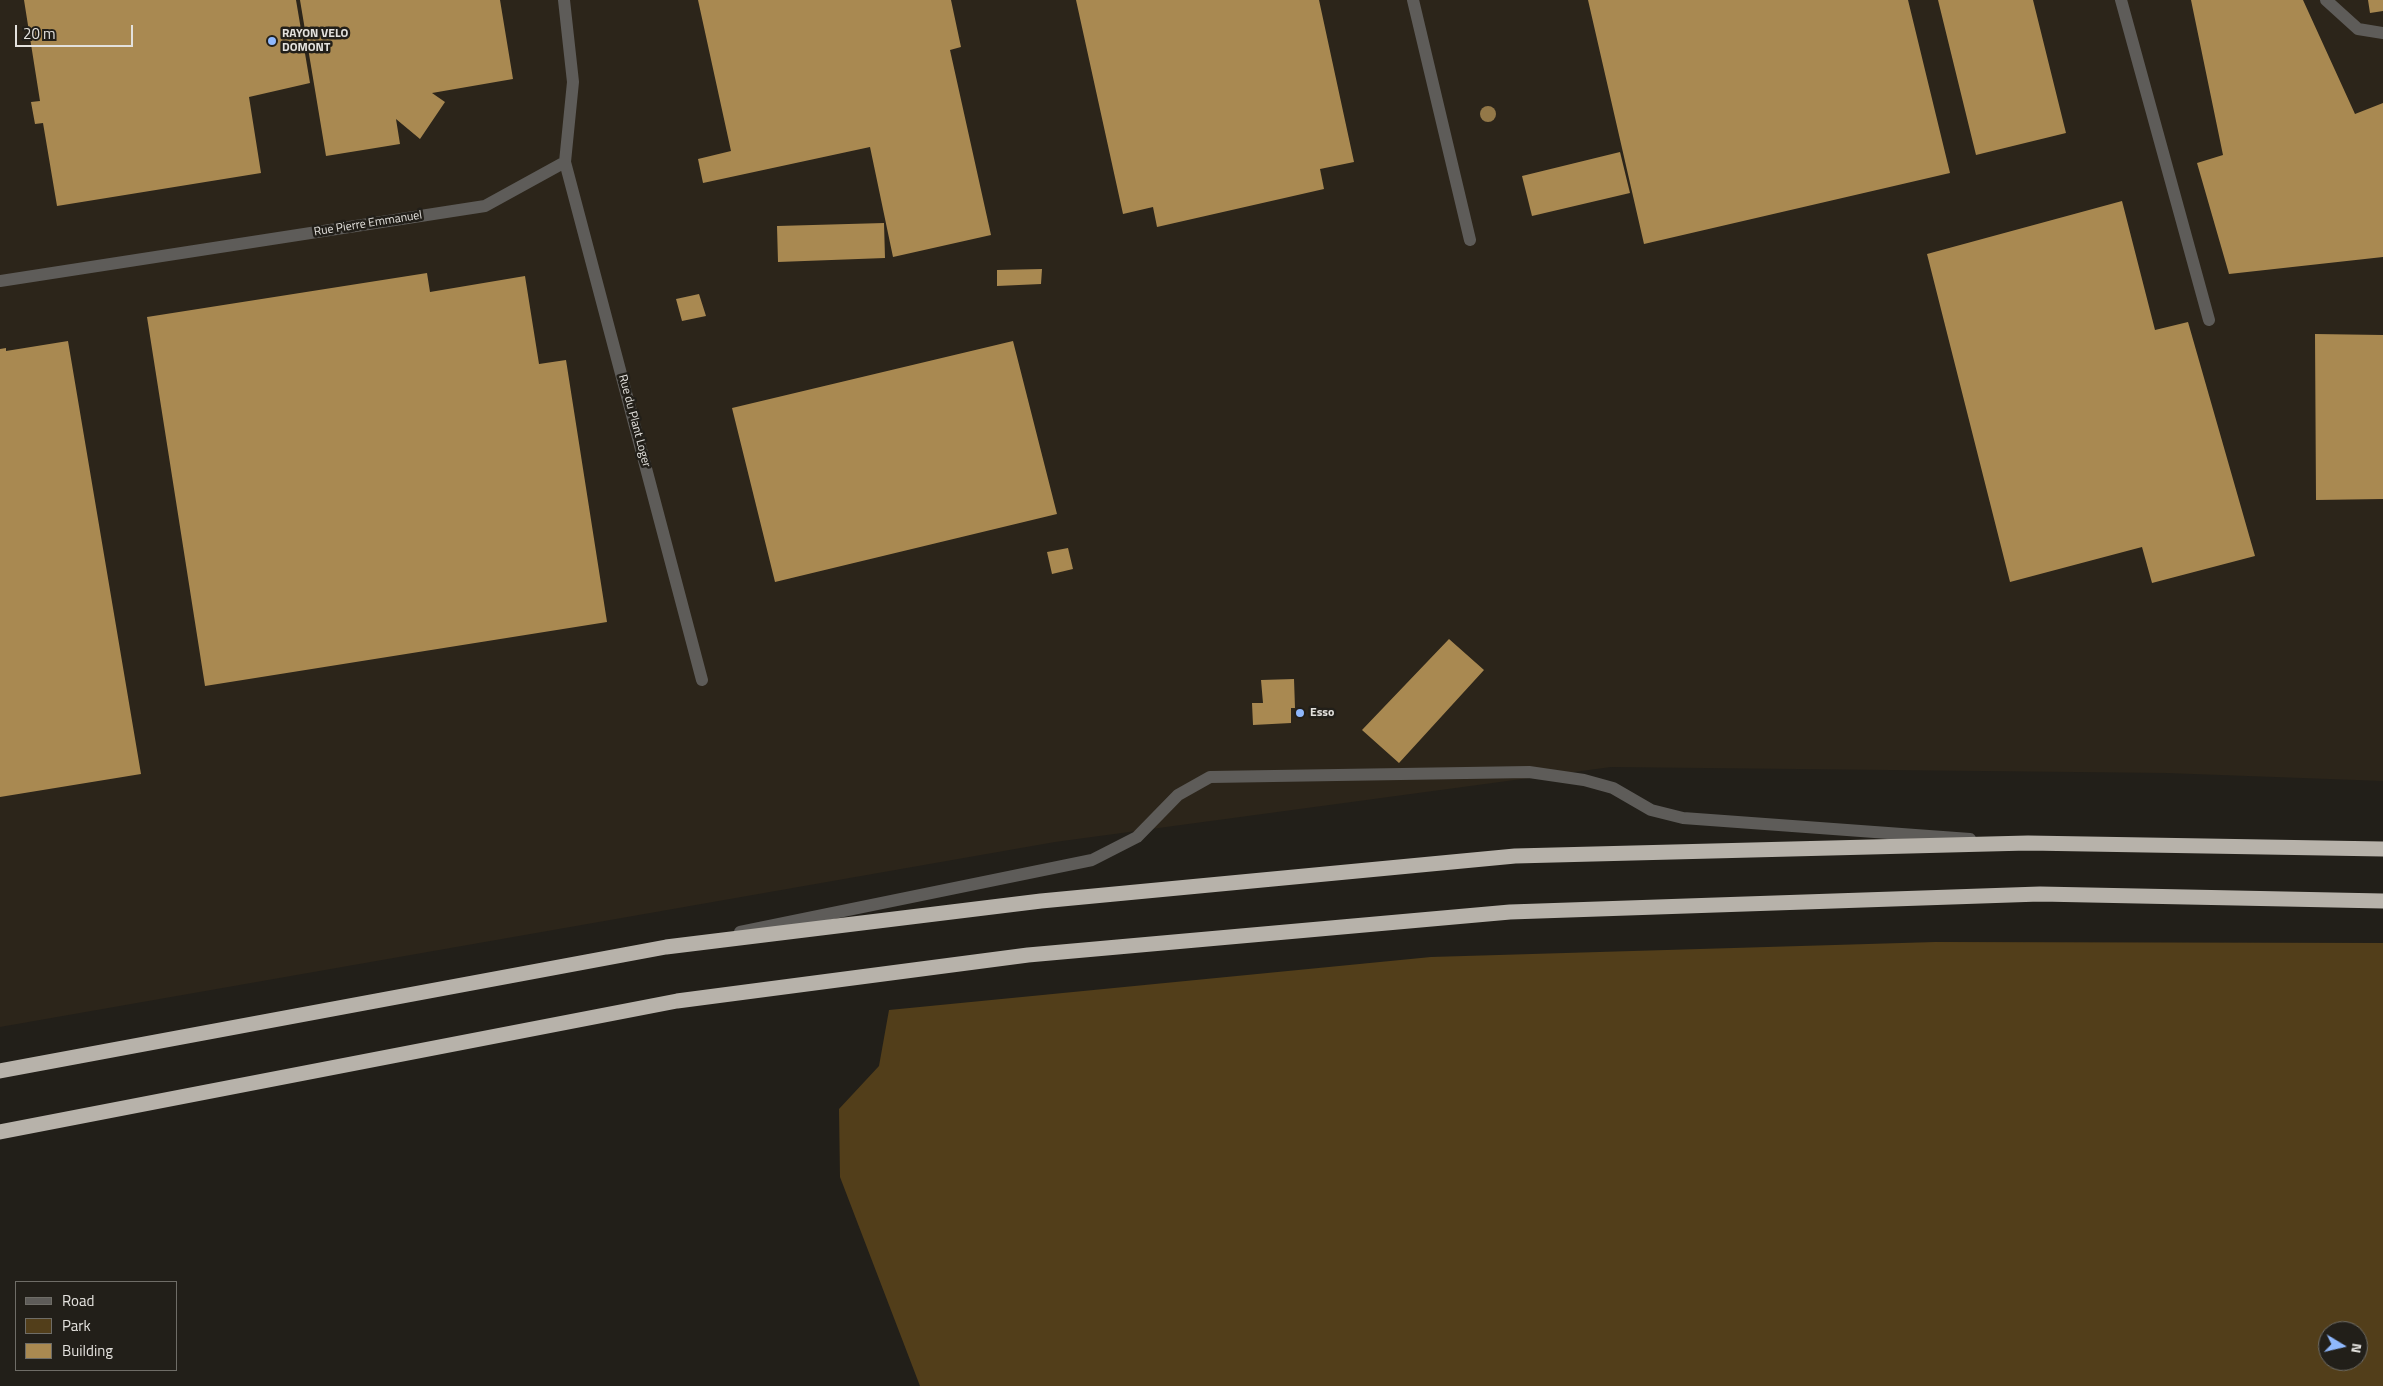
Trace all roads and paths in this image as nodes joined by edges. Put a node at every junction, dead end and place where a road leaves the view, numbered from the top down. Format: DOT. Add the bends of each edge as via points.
graph roads {
  1 [pos="564,0"];
  2 [pos="1413,0"];
  3 [pos="2121,0"];
  4 [pos="2326,0"];
  5 [pos="2383,33"];
  6 [pos="566,162"];
  7 [pos="1470,240"];
  8 [pos="0,281"];
  9 [pos="2209,320"];
  10 [pos="702,680"];
  11 [pos="2028,843"];
  12 [pos="2383,849"];
  13 [pos="2383,900"];
  14 [pos="666,947"];
  15 [pos="0,1071"];
  16 [pos="0,1132"];
  1 -- 6 [label="street" via="574,82"];
  2 -- 7 [label="street"];
  3 -- 9 [label="street"];
  4 -- 5 [label="street" via="2358,29"];
  6 -- 8 [label="street, Rue Pierre Emmanuel" via="485,206"];
  6 -- 10 [label="street, Rue du Plant Loger"];
  11 -- 12 [label="highway"];
  11 -- 14 [label="highway" via="1515,856 1041,901"];
  11 -- 14 [label="street" via="1682,818 1651,810 1613,788 1529,772 1210,777 1178,795 1137,837 1092,860"];
  13 -- 16 [label="highway" via="2040,894 1510,912 1028,955 676,1001"];
  14 -- 15 [label="highway"];
}
